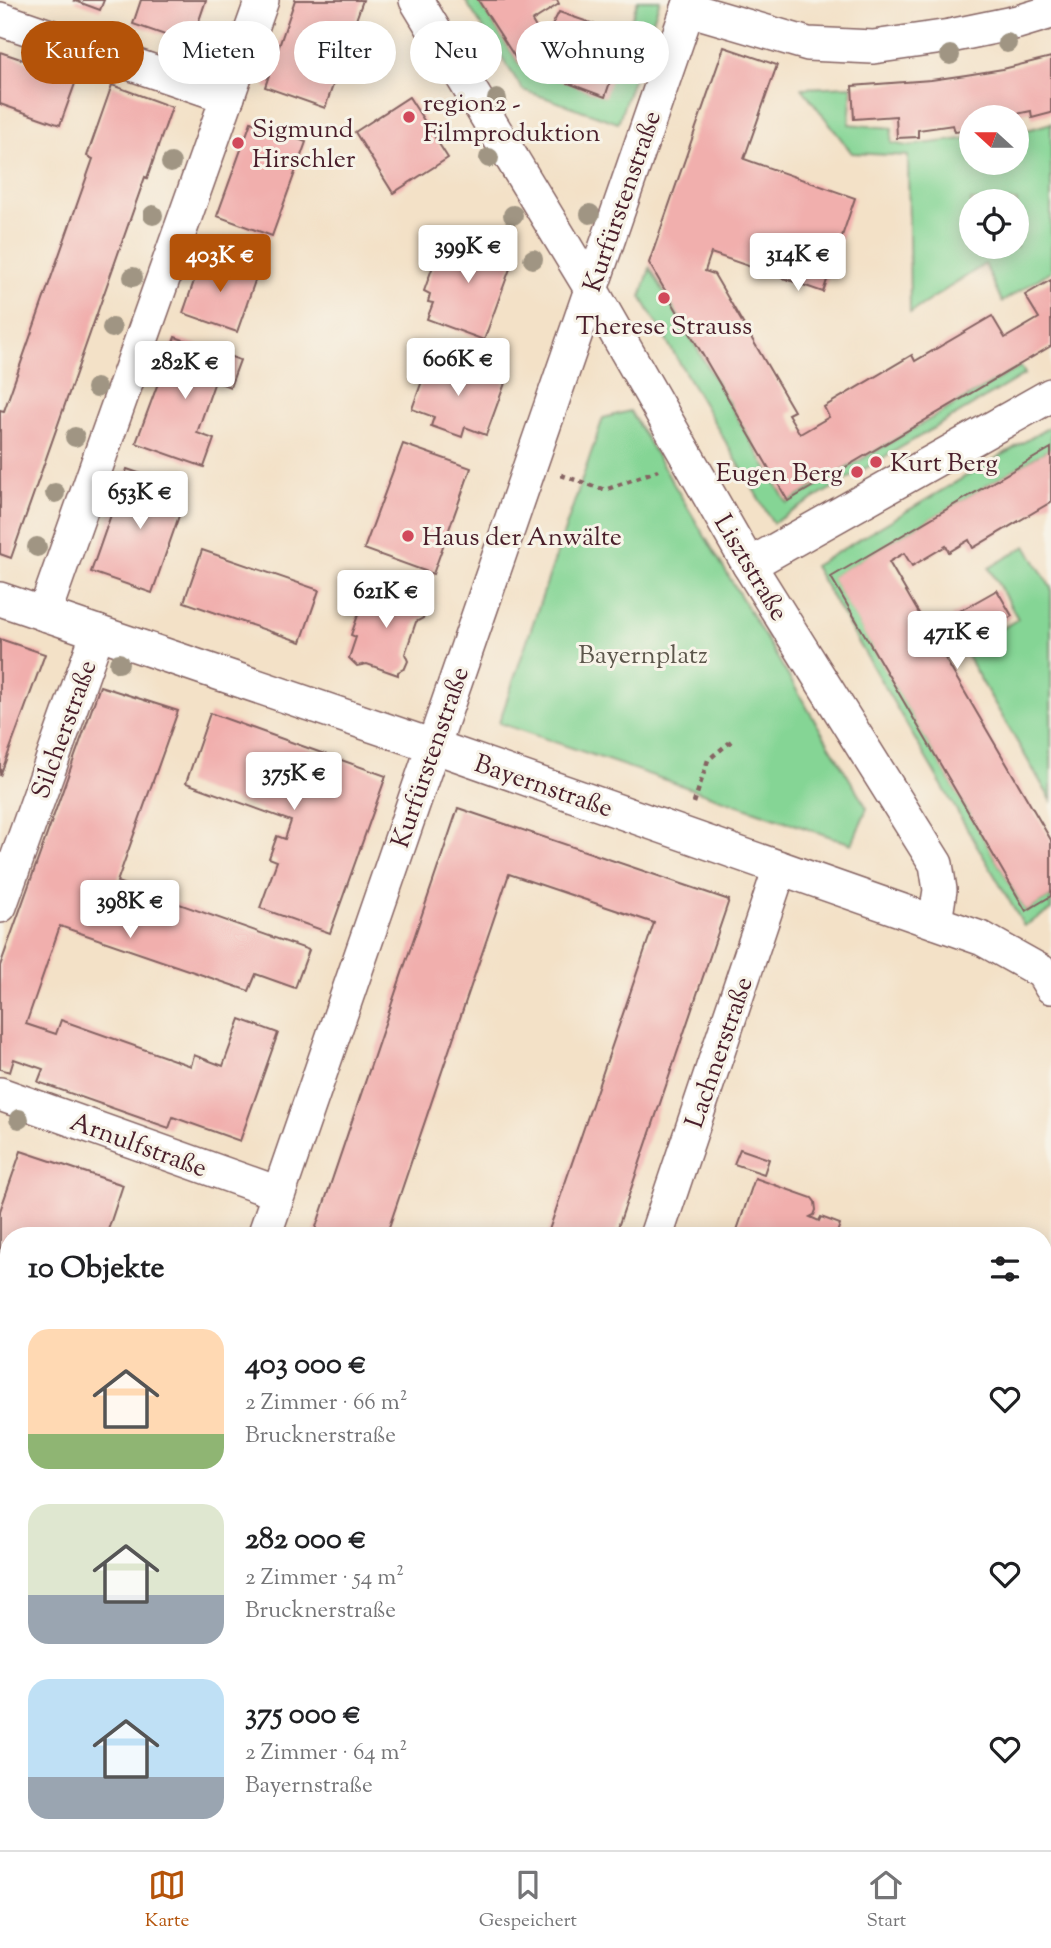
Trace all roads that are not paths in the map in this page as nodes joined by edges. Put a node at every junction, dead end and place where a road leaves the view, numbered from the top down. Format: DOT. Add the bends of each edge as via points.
graph roads {
  1 [pos="262,0"];
  2 [pos="416,0"];
  3 [pos="689,4"];
  4 [pos="1051,12"];
  5 [pos="0,19"];
  6 [pos="228,97"];
  7 [pos="591,289"];
  8 [pos="1051,395"];
  9 [pos="749,565"];
  10 [pos="0,599"];
  11 [pos="44,614"];
  12 [pos="98,632"];
  13 [pos="433,746"];
  14 [pos="780,868"];
  15 [pos="0,906"];
  16 [pos="935,922"];
  17 [pos="1048,975"];
  18 [pos="0,1094"];
  19 [pos="278,1193"];
  20 [pos="267,1227"];
  21 [pos="659,1227"];
  1 -- 6 [label="street"];
  2 -- 7 [label="street, Lisztstraße"];
  3 -- 4 [label="street" via="808,44 873,47 950,36"];
  3 -- 7 [label="street, Kurfürstenstraße"];
  5 -- 6 [label="street"];
  6 -- 11 [label="street"];
  7 -- 9 [label="street, Lisztstraße"];
  7 -- 13 [label="street, Kurfürstenstraße"];
  8 -- 9 [label="street"];
  9 -- 16 [label="street, Lisztstraße" via="936,864 940,890"];
  10 -- 11 [label="street, Bayernstraße"];
  11 -- 12 [label="street, Bayernstraße"];
  12 -- 13 [label="street, Bayernstraße"];
  12 -- 15 [label="street, Silcherstraße"];
  13 -- 14 [label="street, Bayernstraße"];
  13 -- 19 [label="street, Kurfürstenstraße"];
  14 -- 16 [label="street, Bayernstraße"];
  14 -- 21 [label="street, Lachnerstraße"];
  16 -- 17 [label="street, Bayernstraße" via="983,939"];
  18 -- 19 [label="street, Arnulfstraße"];
  19 -- 20 [label="street, Kurfürstenstraße"];
}
